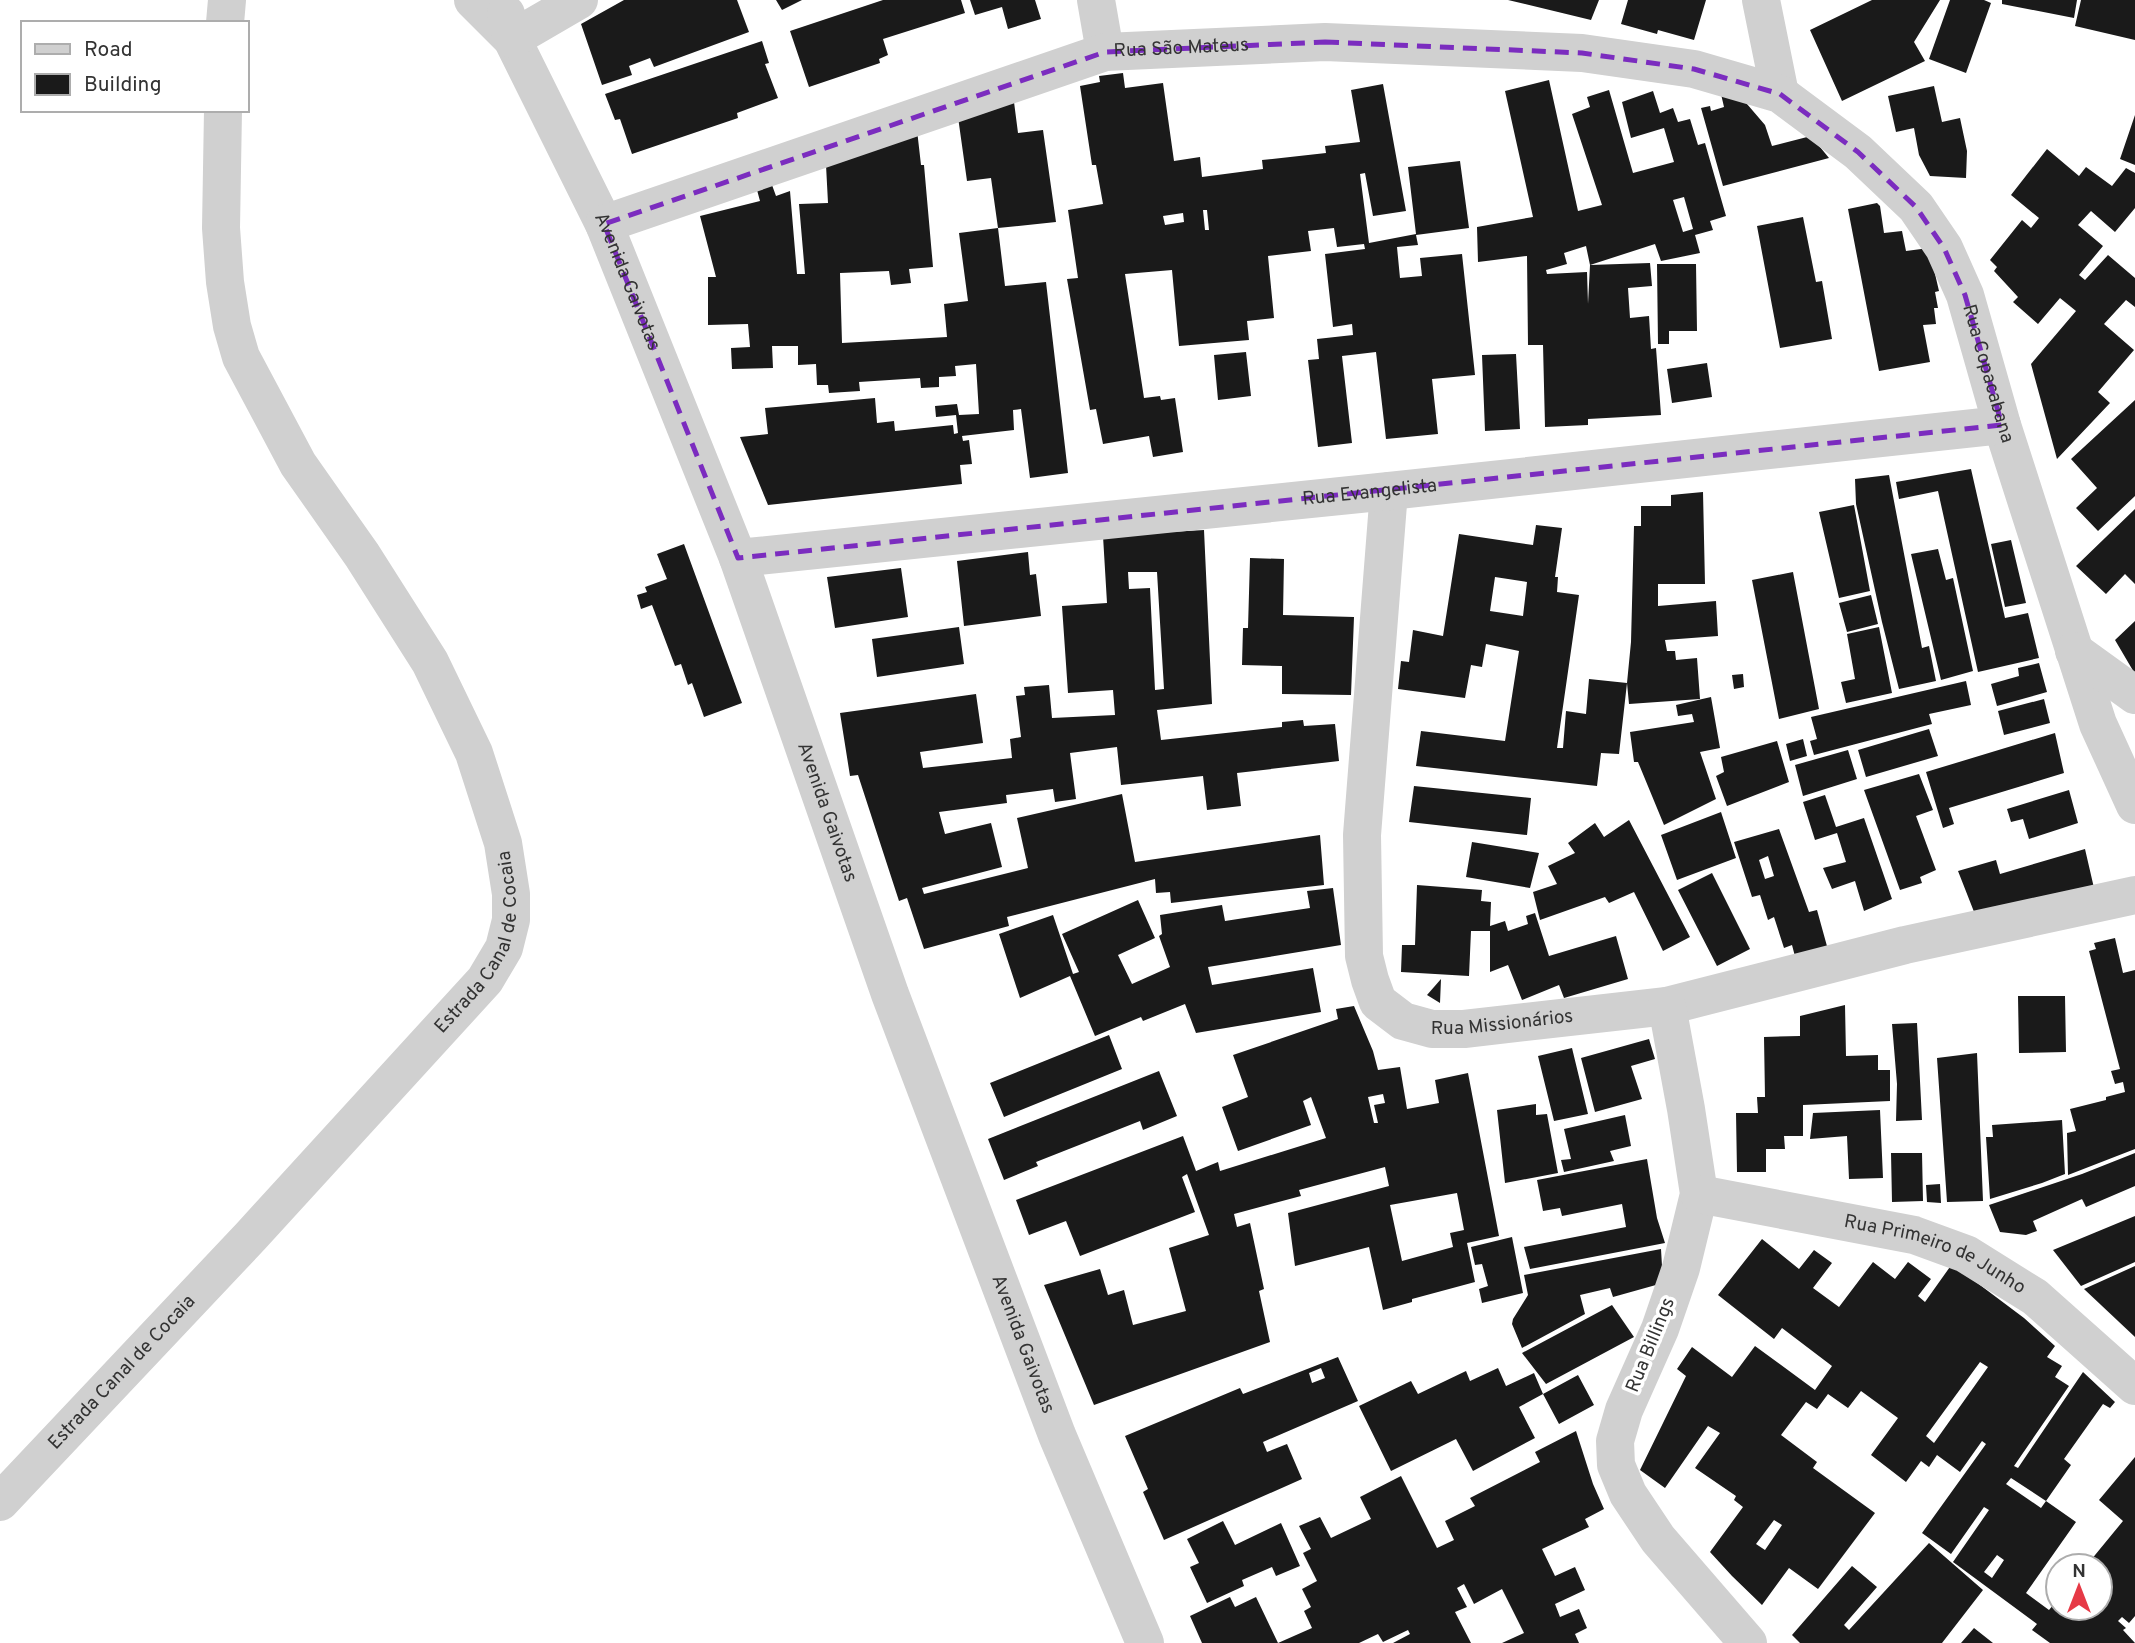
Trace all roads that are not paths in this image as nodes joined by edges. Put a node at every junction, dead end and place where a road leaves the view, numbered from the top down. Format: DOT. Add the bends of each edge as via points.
graph roads {
  1 [pos="228,0"];
  2 [pos="473,0"];
  3 [pos="503,0"];
  4 [pos="579,0"];
  5 [pos="1096,0"];
  6 [pos="1761,0"];
  7 [pos="225,21"];
  8 [pos="512,39"];
  9 [pos="1105,52"];
  10 [pos="1780,94"];
  11 [pos="223,112"];
  12 [pos="604,224"];
  13 [pos="2002,425"];
  14 [pos="1389,491"];
  15 [pos="738,558"];
  16 [pos="2074,651"];
  17 [pos="2135,695"];
  18 [pos="2135,805"];
  19 [pos="2135,894"];
  20 [pos="1667,1006"];
  21 [pos="1699,1194"];
  22 [pos="2135,1386"];
  23 [pos="0,1502"];
  24 [pos="1145,1643"];
  25 [pos="1748,1643"];
  1 -- 7 [label="street"];
  2 -- 8 [label="street, Avenida Gaivotas"];
  3 -- 8 [label="street"];
  4 -- 8 [label="street"];
  5 -- 9 [label="street"];
  6 -- 10 [label="street"];
  8 -- 12 [label="street, Avenida Gaivotas"];
  9 -- 10 [label="street, Rua São Mateus" via="1325,42 1582,53 1694,69"];
  9 -- 12 [label="street, Rua São Mateus"];
  10 -- 13 [label="street, Rua Copacabana" via="1868,161 1916,207 1944,248 1965,295"];
  11 -- 23 [label="street, Estrada Canal de Cocaia" via="221,228 225,282 241,357 298,464 430,662 463,730 503,843 511,920 504,948 485,980"];
  12 -- 15 [label="street, Avenida Gaivotas"];
  13 -- 14 [label="street, Rua Evangelista"];
  13 -- 16 [label="street, Rua Copacabana"];
  14 -- 15 [label="street, Rua Evangelista"];
  14 -- 20 [label="street, Rua Missionários" via="1362,835 1364,957 1378,1002 1403,1021 1432,1029"];
  15 -- 24 [label="street, Avenida Gaivotas" via="890,994 1057,1435"];
  16 -- 17 [label="street"];
  16 -- 18 [label="street, Rua Copacabana" via="2098,724"];
  19 -- 20 [label="street, Rua Missionários" via="1905,945"];
  20 -- 21 [label="street, Rua Billings"];
  21 -- 22 [label="street, Rua Primeiro de Junho" via="1914,1235 1966,1254 2035,1297"];
  21 -- 25 [label="street, Rua Billings" via="1660,1329 1623,1410 1615,1441 1616,1465 1628,1494 1658,1539"];
}
